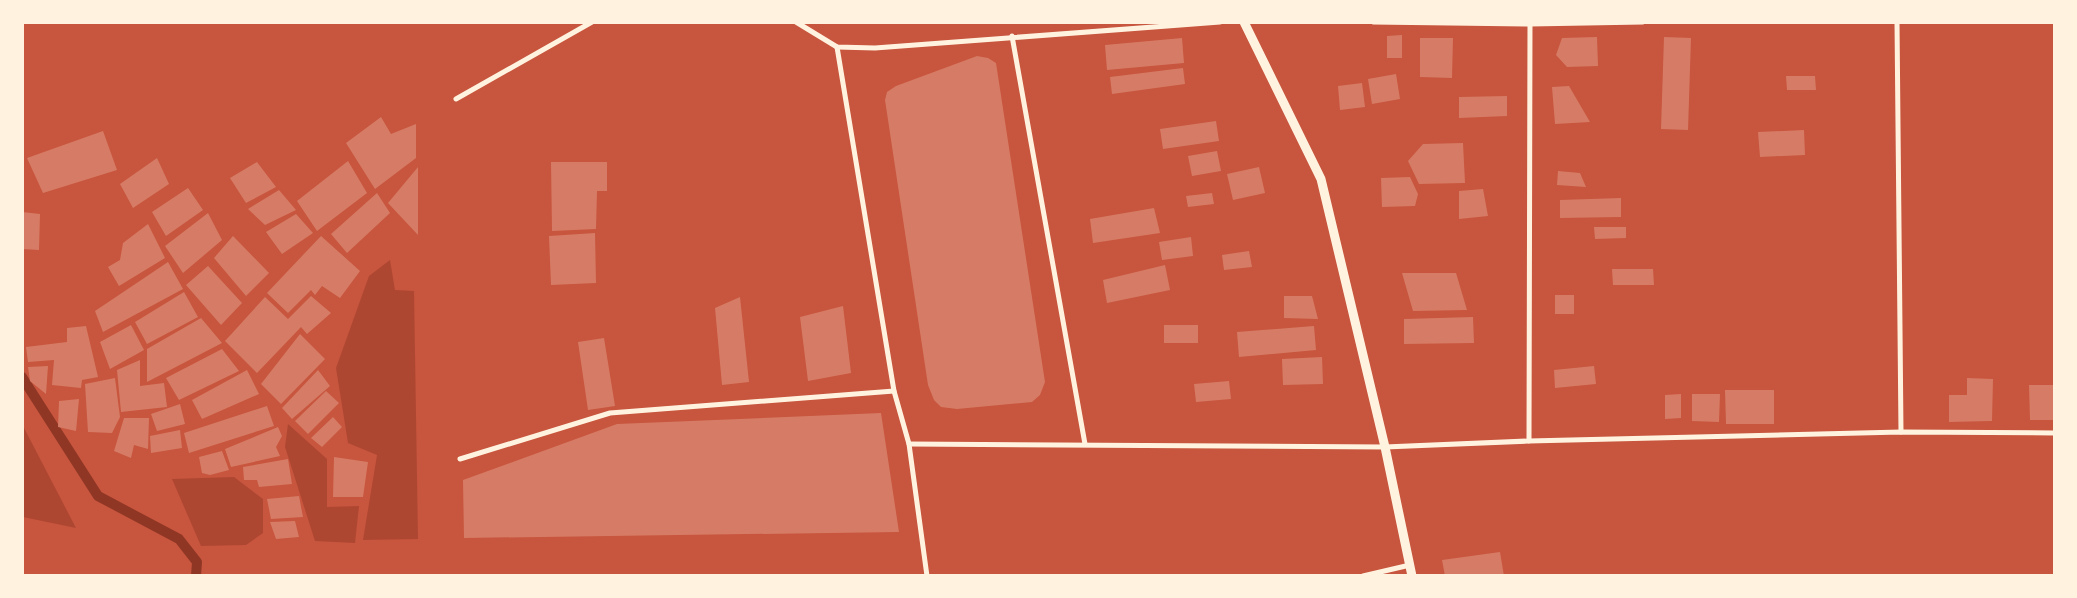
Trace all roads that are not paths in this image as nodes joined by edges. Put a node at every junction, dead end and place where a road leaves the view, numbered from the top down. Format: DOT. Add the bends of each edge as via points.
graph roads {
  1 [pos="592,22"];
  2 [pos="796,22"];
  3 [pos="1220,22"];
  4 [pos="1244,22"];
  5 [pos="1373,22"];
  6 [pos="1643,22"];
  7 [pos="1897,22"];
  8 [pos="1530,23"];
  9 [pos="1012,36"];
  10 [pos="838,47"];
  11 [pos="456,99"];
  12 [pos="894,392"];
  13 [pos="1901,432"];
  14 [pos="2054,433"];
  15 [pos="1529,441"];
  16 [pos="909,444"];
  17 [pos="1085,444"];
  18 [pos="1386,447"];
  19 [pos="460,459"];
  20 [pos="1410,565"];
  21 [pos="927,576"];
  22 [pos="1363,576"];
  23 [pos="1412,576"];
  1 -- 11 [label="street"];
  2 -- 10 [label="street"];
  3 -- 9 [label="street"];
  4 -- 18 [label="street" via="1321,180"];
  5 -- 8 [label="street"];
  6 -- 8 [label="street"];
  7 -- 13 [label="street"];
  8 -- 15 [label="street"];
  9 -- 10 [label="street" via="875,48"];
  9 -- 17 [label="street"];
  10 -- 12 [label="street"];
  12 -- 16 [label="street"];
  12 -- 19 [label="street" via="610,413"];
  13 -- 14 [label="street"];
  13 -- 15 [label="street"];
  15 -- 18 [label="street"];
  16 -- 17 [label="street"];
  16 -- 21 [label="street"];
  17 -- 18 [label="street"];
  18 -- 20 [label="street"];
  20 -- 22 [label="street"];
  20 -- 23 [label="street"];
}
